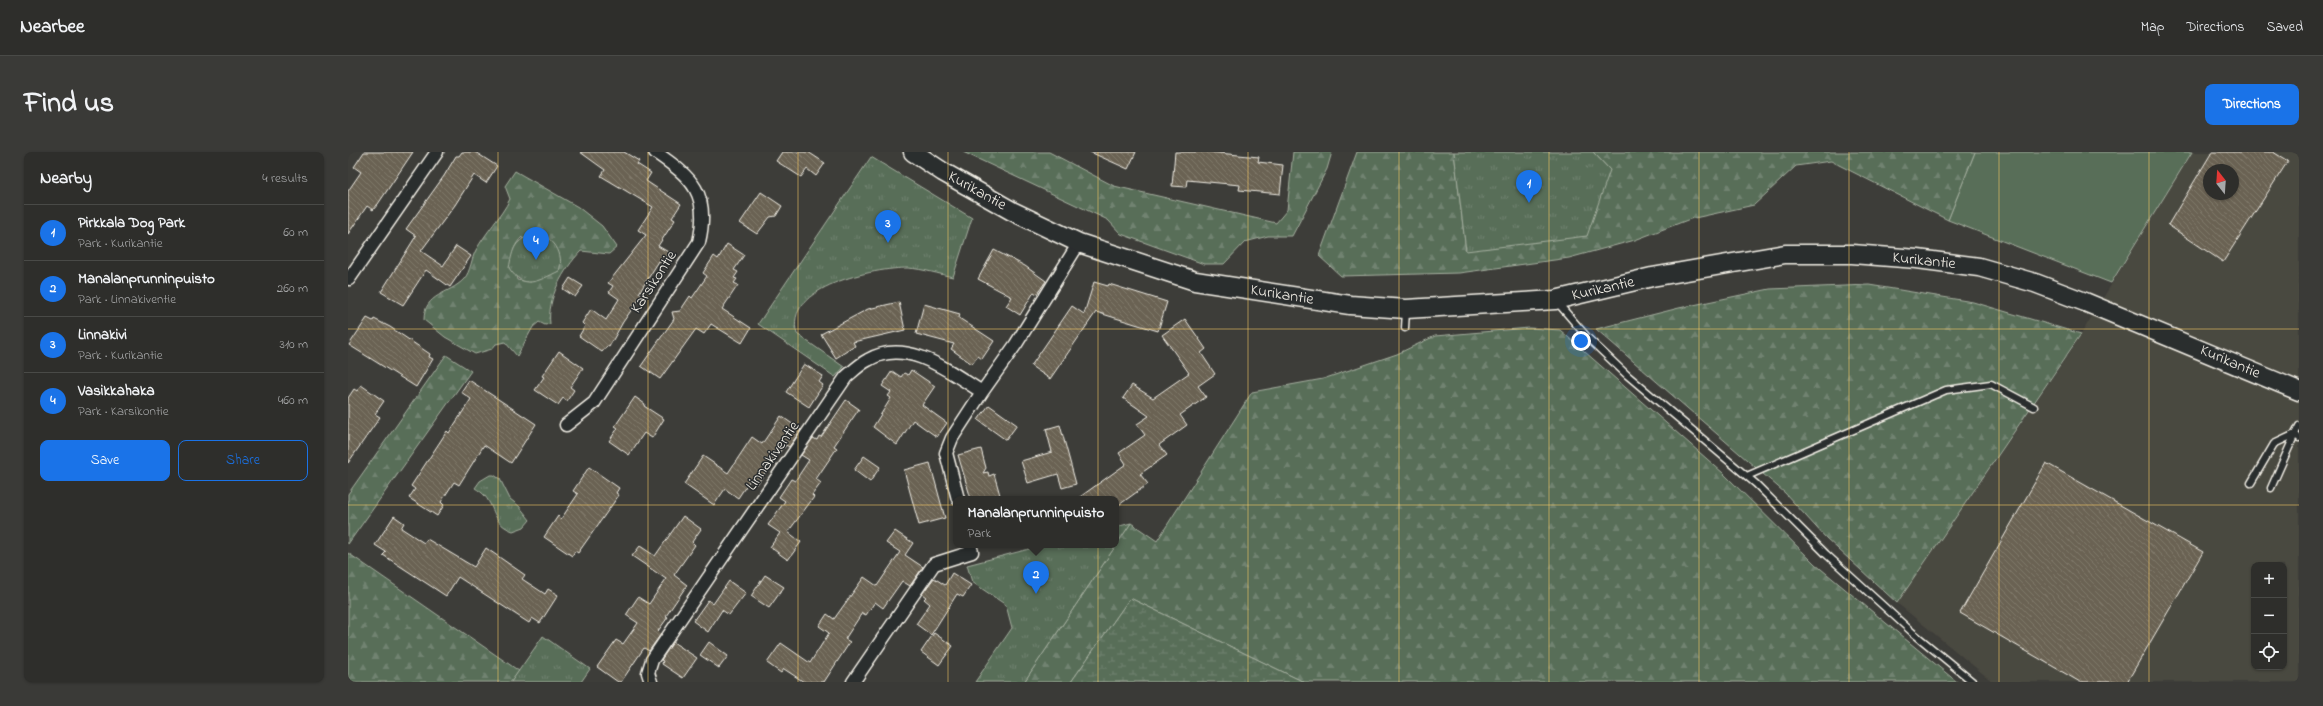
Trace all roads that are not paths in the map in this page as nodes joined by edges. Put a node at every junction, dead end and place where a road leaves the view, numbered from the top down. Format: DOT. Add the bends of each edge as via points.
graph roads {
  1 [pos="437,152"];
  2 [pos="655,152"];
  3 [pos="913,152"];
  4 [pos="1078,243"];
  5 [pos="349,279"];
  6 [pos="1555,300"];
  7 [pos="1406,309"];
  8 [pos="1405,328"];
  9 [pos="2299,391"];
  10 [pos="982,392"];
  11 [pos="2034,407"];
  12 [pos="566,425"];
  13 [pos="2299,426"];
  14 [pos="2297,436"];
  15 [pos="1747,476"];
  16 [pos="2251,483"];
  17 [pos="2271,488"];
  18 [pos="957,496"];
  19 [pos="971,548"];
  20 [pos="651,682"];
  21 [pos="853,682"];
  22 [pos="1973,682"];
  1 -- 5 [label="street"];
  2 -- 12 [label="street, Karsikontie" via="687,175 694,186 704,214 699,242 594,403"];
  3 -- 4 [label="main road, Kurikantie" via="1012,211"];
  4 -- 7 [label="main road, Kurikantie" via="1195,281 1350,305"];
  4 -- 10 [label="street" via="1016,344"];
  6 -- 7 [label="main road, Kurikantie"];
  6 -- 9 [label="main road, Kurikantie" via="1652,277 1785,254 1852,254 1918,259 1979,267 2035,283"];
  6 -- 15 [label="lane" via="1588,338 1627,375"];
  7 -- 8 [label="lane"];
  10 -- 18 [label="street" via="952,438 946,453"];
  10 -- 20 [label="street, Linnakiventie" via="923,357 893,352 868,359 846,377 652,660 648,673"];
  11 -- 15 [label="lane" via="1991,384 1946,390"];
  13 -- 14 [label="lane"];
  14 -- 16 [label="lane" via="2274,444"];
  14 -- 17 [label="lane"];
  15 -- 22 [label="lane" via="1826,554 1912,632"];
  19 -- 21 [label="street" via="972,552 934,564"];
}
